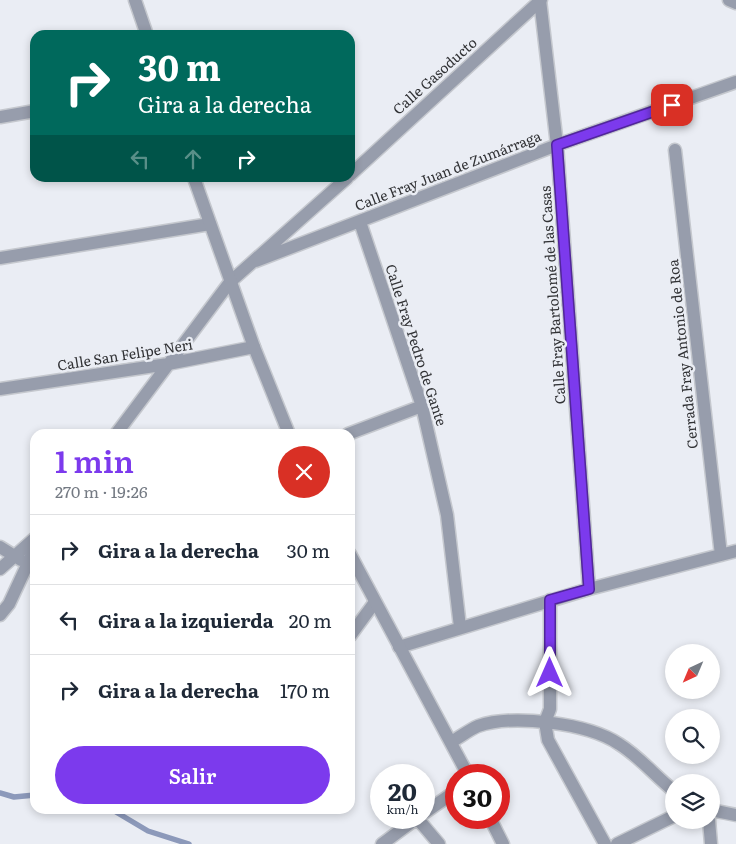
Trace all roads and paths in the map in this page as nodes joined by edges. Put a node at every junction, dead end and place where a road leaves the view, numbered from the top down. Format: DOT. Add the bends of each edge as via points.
graph roads {
  1 [pos="135,0"];
  2 [pos="540,0"];
  3 [pos="729,0"];
  4 [pos="736,3"];
  5 [pos="145,30"];
  6 [pos="736,82"];
  7 [pos="30,112"];
  8 [pos="0,117"];
  9 [pos="557,145"];
  10 [pos="675,150"];
  11 [pos="355,170"];
  12 [pos="195,182"];
  13 [pos="343,182"];
  14 [pos="360,222"];
  15 [pos="210,224"];
  16 [pos="0,258"];
  17 [pos="256,261"];
  18 [pos="230,282"];
  19 [pos="254,347"];
  20 [pos="168,364"];
  21 [pos="0,389"];
  22 [pos="422,406"];
  23 [pos="120,429"];
  24 [pos="287,429"];
  25 [pos="355,431"];
  26 [pos="30,542"];
  27 [pos="0,547"];
  28 [pos="736,551"];
  29 [pos="721,555"];
  30 [pos="14,556"];
  31 [pos="355,564"];
  32 [pos="30,566"];
  33 [pos="30,569"];
  34 [pos="0,570"];
  35 [pos="589,589"];
  36 [pos="550,600"];
  37 [pos="375,602"];
  38 [pos="0,616"];
  39 [pos="460,627"];
  40 [pos="355,629"];
  41 [pos="399,647"];
  42 [pos="545,722"];
  43 [pos="451,742"];
  44 [pos="462,764"];
  45 [pos="665,782"];
  46 [pos="720,812"];
  47 [pos="736,815"];
  48 [pos="665,820"];
  49 [pos="402,829"];
  50 [pos="427,829"];
  51 [pos="496,829"];
  52 [pos="710,829"];
  53 [pos="382,844"];
  54 [pos="440,844"];
  55 [pos="504,844"];
  56 [pos="604,844"];
  57 [pos="617,844"];
  58 [pos="711,844"];
  1 -- 5 [label="street"];
  2 -- 9 [label="street, Calle Fray Bartolomé de las Casas"];
  2 -- 11 [label="street, Calle Gasoducto"];
  3 -- 4 [label="street"];
  6 -- 9 [label="street, Calle Fray Juan de Zumárraga"];
  7 -- 8 [label="street"];
  9 -- 14 [label="street, Calle Fray Juan de Zumárraga"];
  9 -- 35 [label="street, Calle Fray Bartolomé de las Casas"];
  10 -- 29 [label="street, Cerrada Fray Antonio de Roa"];
  12 -- 15 [label="street"];
  13 -- 17 [label="street"];
  14 -- 17 [label="street, Calle Fray Juan de Zumárraga"];
  14 -- 22 [label="street, Calle Fray Pedro de Gante"];
  15 -- 16 [label="street"];
  15 -- 18 [label="street"];
  17 -- 18 [label="street"];
  18 -- 19 [label="street"];
  18 -- 20 [label="street"];
  19 -- 20 [label="street, Calle San Felipe Neri"];
  19 -- 24 [label="street"];
  20 -- 21 [label="street, Calle San Felipe Neri"];
  20 -- 23 [label="street"];
  22 -- 25 [label="street"];
  22 -- 39 [label="street, Calle Fray Pedro de Gante" via="447,516"];
  26 -- 30 [label="street"];
  27 -- 30 [label="street"];
  28 -- 29 [label="street"];
  29 -- 35 [label="street"];
  30 -- 32 [label="street"];
  30 -- 34 [label="street"];
  31 -- 37 [label="street"];
  33 -- 38 [label="street"];
  35 -- 36 [label="street"];
  36 -- 39 [label="street"];
  36 -- 42 [label="street" via="550,709"];
  37 -- 40 [label="street"];
  37 -- 41 [label="street"];
  39 -- 41 [label="street"];
  41 -- 43 [label="street"];
  42 -- 43 [label="street" via="507,721 477,726"];
  42 -- 45 [label="street" via="582,729 617,742 645,762"];
  42 -- 56 [label="street" via="548,740"];
  43 -- 44 [label="street"];
  46 -- 47 [label="street"];
  48 -- 57 [label="street"];
  49 -- 53 [label="street"];
  50 -- 54 [label="street"];
  51 -- 55 [label="street"];
  52 -- 58 [label="street"];
}
